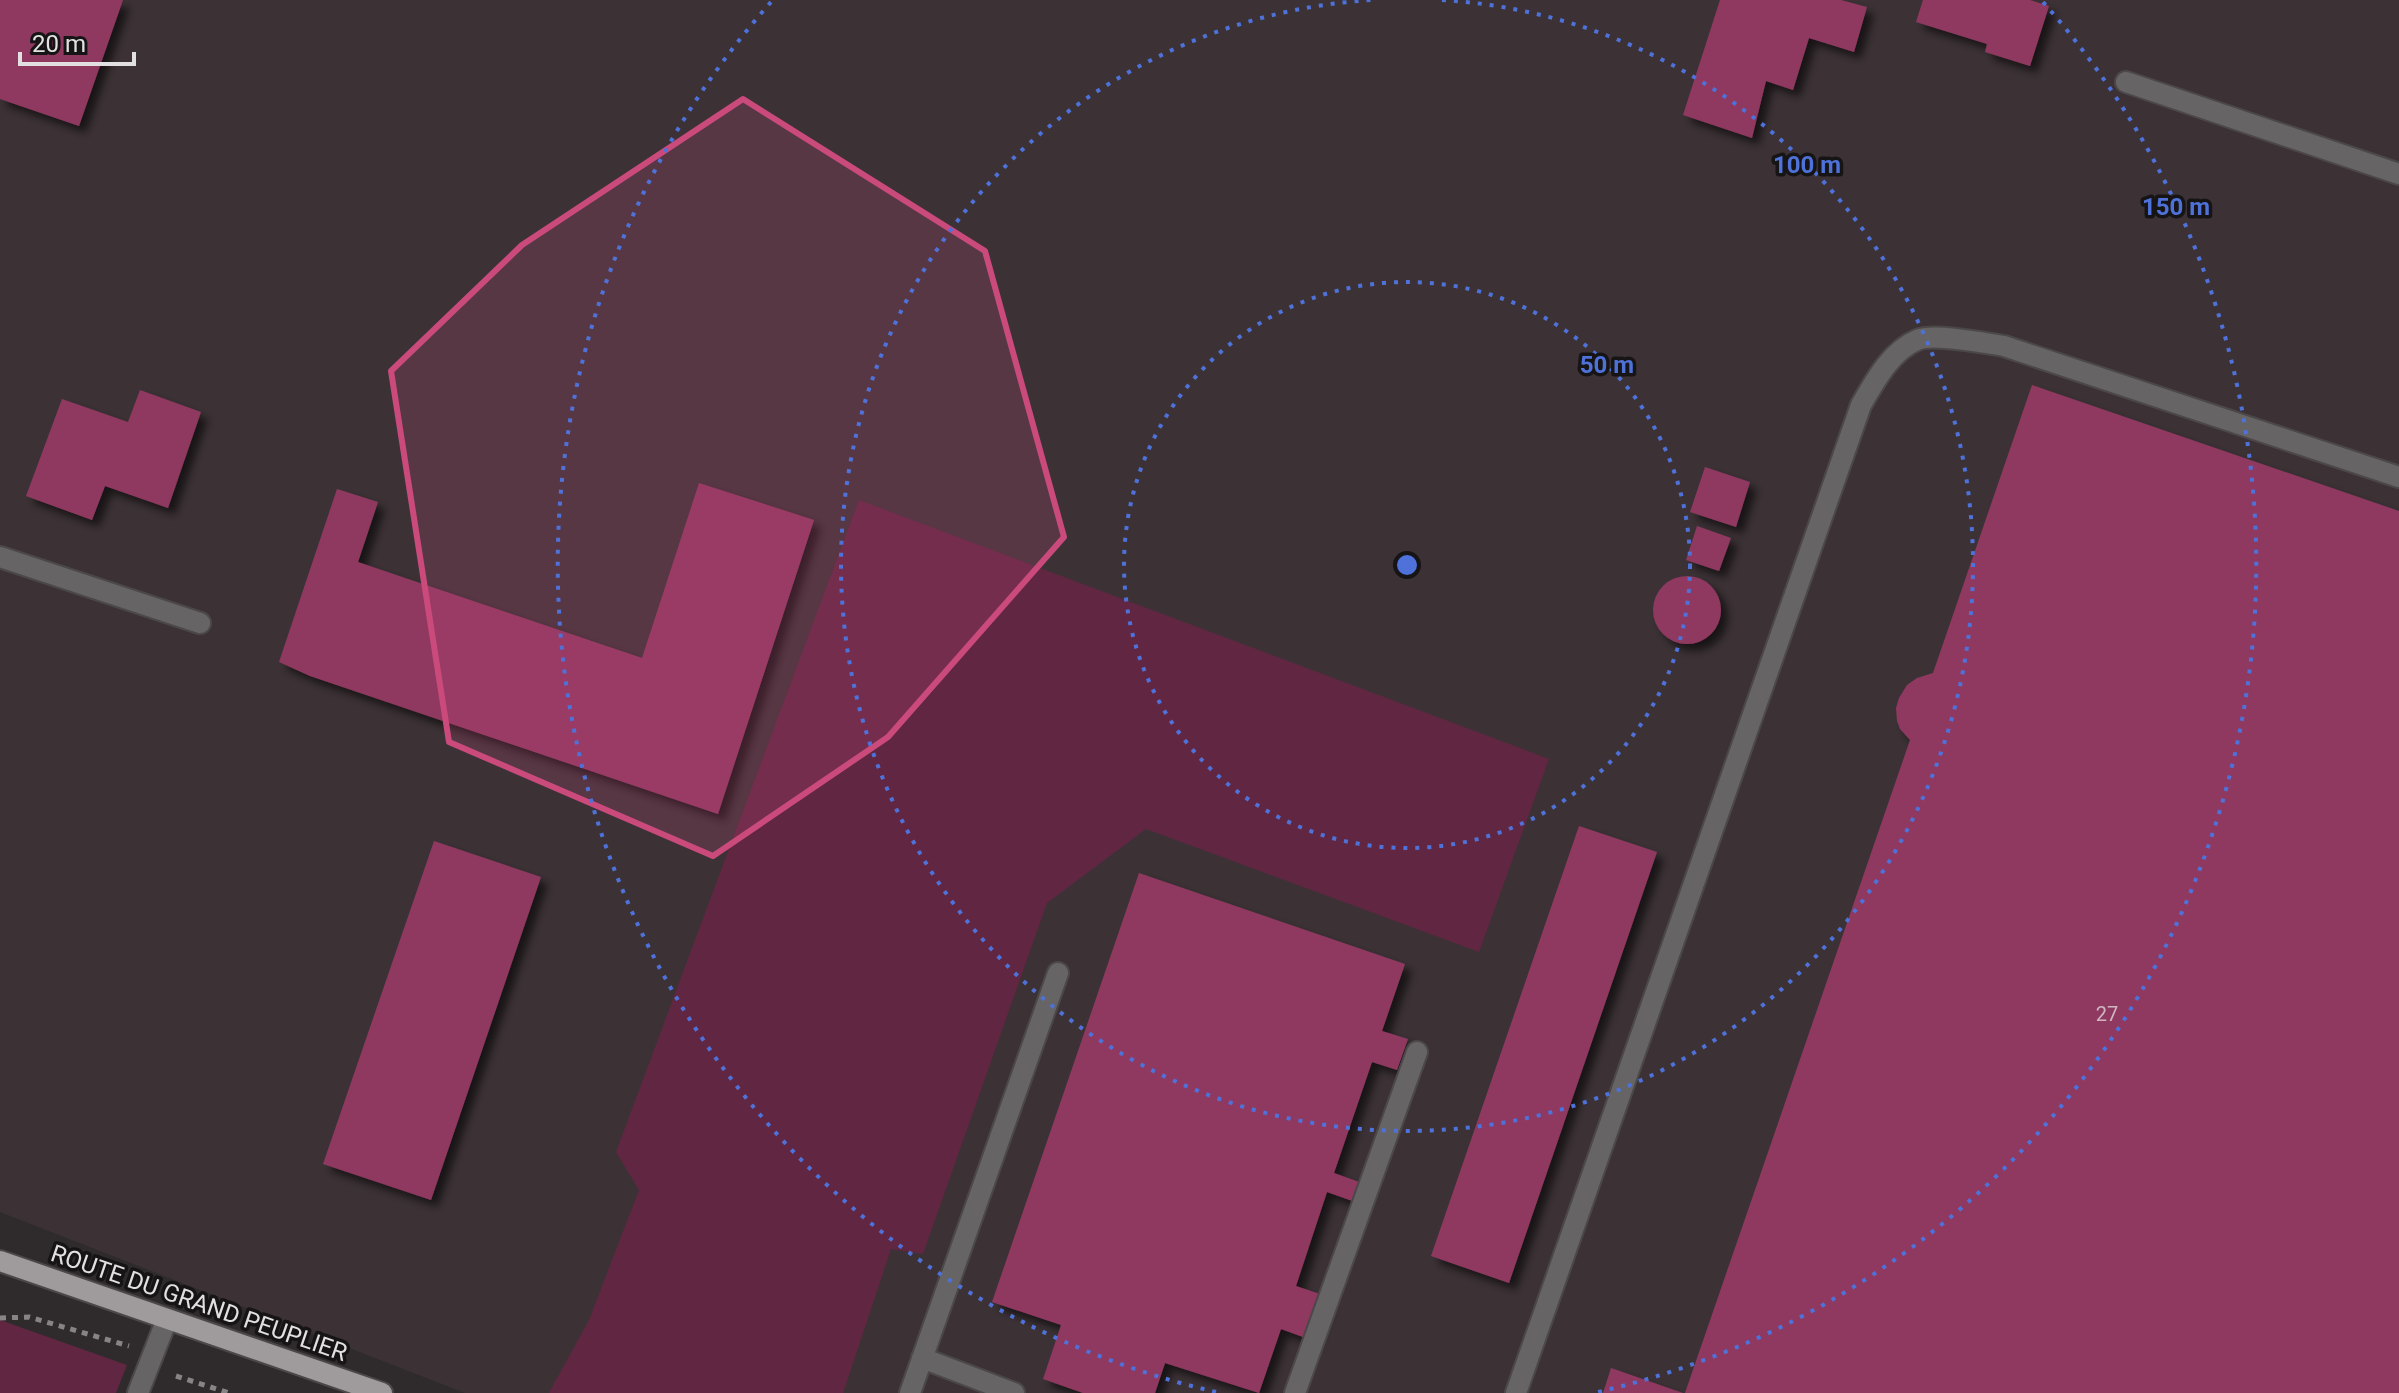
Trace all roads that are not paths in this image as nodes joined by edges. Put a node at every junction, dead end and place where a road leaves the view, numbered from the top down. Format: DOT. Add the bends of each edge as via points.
graph roads {
  1 [pos="2126,82"];
  2 [pos="2399,174"];
  3 [pos="2399,477"];
  4 [pos="0,557"];
  5 [pos="200,623"];
  6 [pos="1058,973"];
  7 [pos="1417,1052"];
  8 [pos="0,1261"];
  9 [pos="167,1319"];
  10 [pos="922,1358"];
  11 [pos="138,1393"];
  12 [pos="382,1393"];
  13 [pos="910,1393"];
  14 [pos="1014,1393"];
  15 [pos="1295,1393"];
  16 [pos="1516,1393"];
  1 -- 2 [label="street"];
  3 -- 16 [label="street" via="2004,346 1920,338 1900,351 1861,405"];
  4 -- 5 [label="street"];
  6 -- 10 [label="street"];
  7 -- 15 [label="street"];
  8 -- 9 [label="main road, ROUTE DU GRAND PEUPLIER"];
  9 -- 11 [label="street"];
  9 -- 12 [label="main road, ROUTE DU GRAND PEUPLIER"];
  10 -- 13 [label="street"];
  10 -- 14 [label="street"];
}
